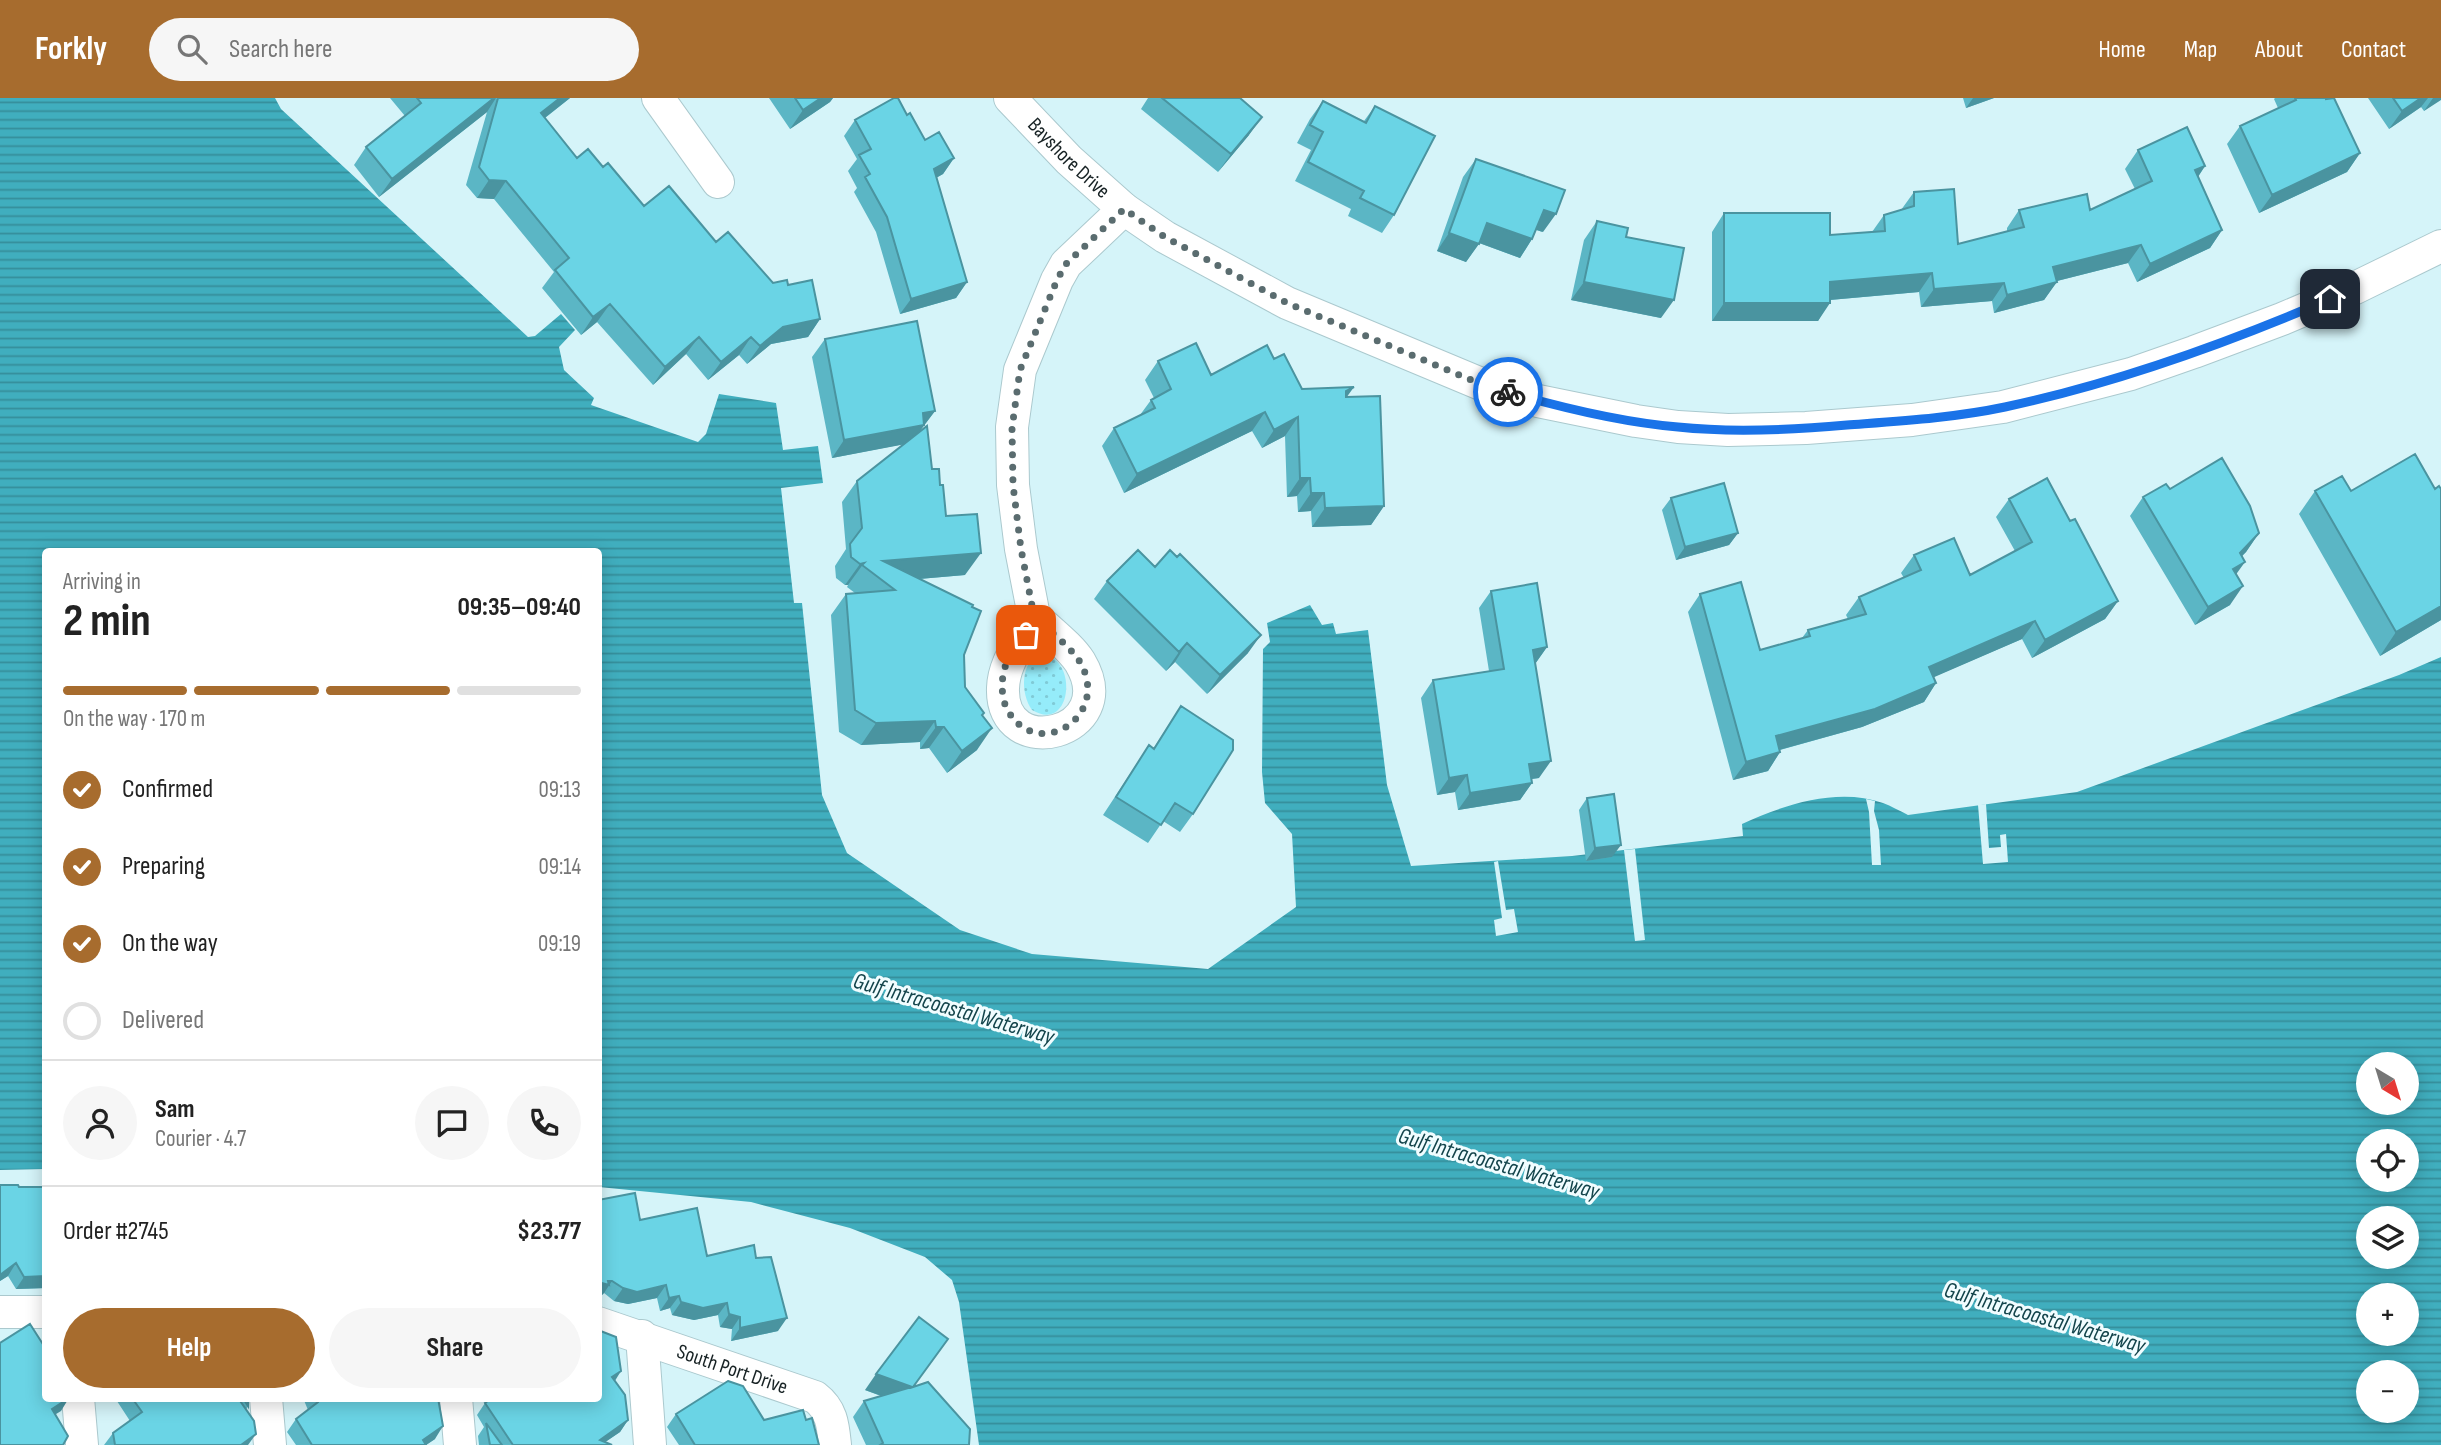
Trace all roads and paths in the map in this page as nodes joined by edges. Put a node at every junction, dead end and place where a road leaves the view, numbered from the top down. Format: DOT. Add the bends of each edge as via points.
graph roads {
  1 [pos="658,98"];
  2 [pos="1010,98"];
  3 [pos="718,182"];
  4 [pos="1124,209"];
  5 [pos="2441,246"];
  6 [pos="1034,616"];
  7 [pos="0,1312"];
  8 [pos="42,1312"];
  9 [pos="602,1324"];
  10 [pos="642,1336"];
  11 [pos="78,1402"];
  12 [pos="266,1402"];
  13 [pos="456,1402"];
  14 [pos="82,1445"];
  15 [pos="270,1445"];
  16 [pos="460,1445"];
  17 [pos="650,1445"];
  18 [pos="835,1445"];
  1 -- 3 [label="street"];
  2 -- 4 [label="street, Bayshore Drive"];
  4 -- 5 [label="street, Bayshore Drive" via="1165,237 1287,303 1481,384 1636,421 1728,430 1912,420 2003,407 2078,389 2282,319"];
  4 -- 6 [label="street" via="1066,264 1020,370 1012,428 1013,485"];
  7 -- 8 [label="street"];
  9 -- 10 [label="street, South Port Drive"];
  10 -- 17 [label="street"];
  10 -- 18 [label="street, South Port Drive" via="815,1397 830,1413"];
  11 -- 14 [label="street"];
  12 -- 15 [label="street"];
  13 -- 16 [label="street"];
}
